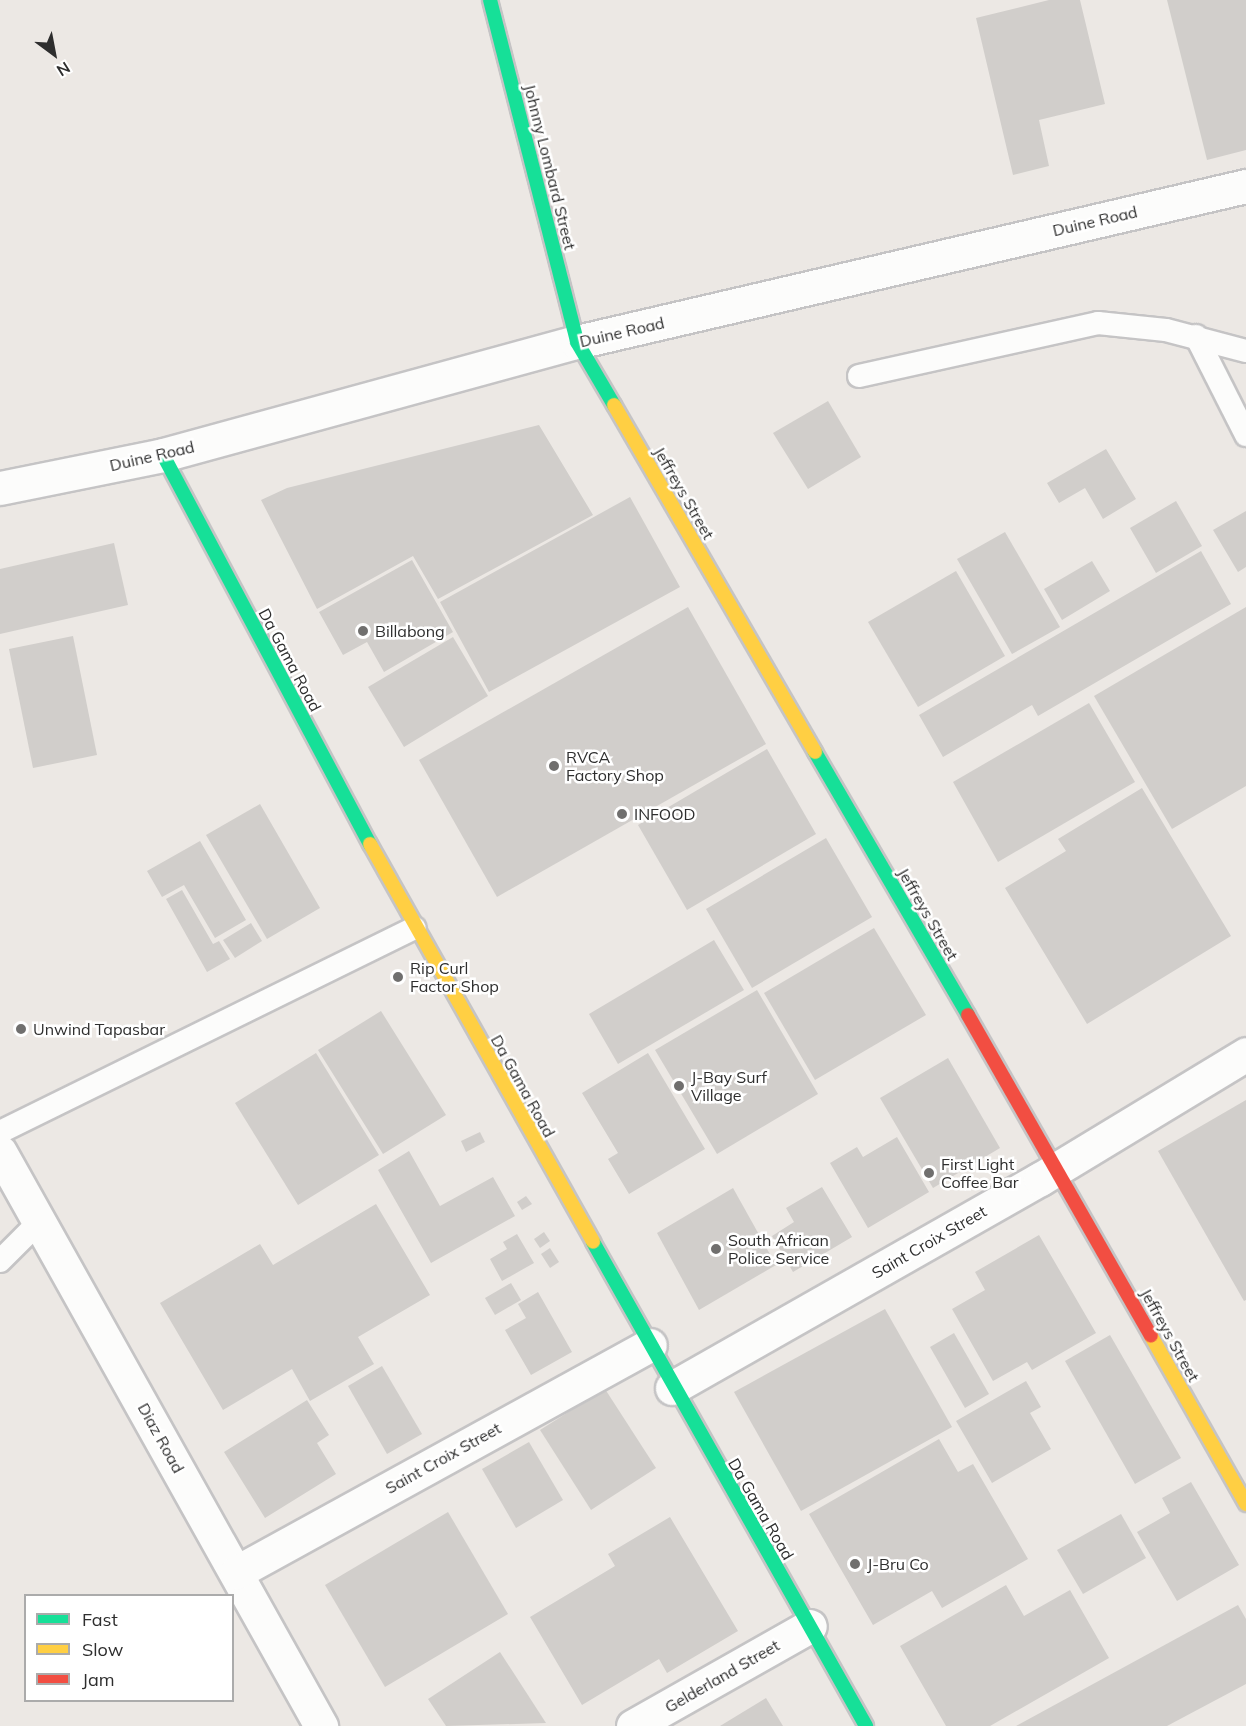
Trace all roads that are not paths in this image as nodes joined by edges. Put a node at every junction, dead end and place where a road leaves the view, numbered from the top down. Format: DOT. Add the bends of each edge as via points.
graph roads {
  1 [pos="490,0"];
  2 [pos="1246,186"];
  3 [pos="1196,336"];
  4 [pos="577,342"];
  5 [pos="1246,351"];
  6 [pos="859,376"];
  7 [pos="1246,435"];
  8 [pos="163,455"];
  9 [pos="0,488"];
  10 [pos="415,928"];
  11 [pos="1246,1054"];
  12 [pos="0,1132"];
  13 [pos="0,1152"];
  14 [pos="1056,1167"];
  15 [pos="39,1222"];
  16 [pos="0,1261"];
  17 [pos="650,1346"];
  18 [pos="672,1388"];
  19 [pos="1246,1504"];
  20 [pos="237,1572"];
  21 [pos="810,1626"];
  22 [pos="321,1726"];
  23 [pos="633,1726"];
  24 [pos="866,1726"];
  1 -- 4 [label="street, Johnny Lombard Street"];
  2 -- 4 [label="street, Duine Road"];
  3 -- 5 [label="lane"];
  3 -- 6 [label="lane" via="1098,322"];
  3 -- 7 [label="lane"];
  4 -- 8 [label="street, Duine Road"];
  4 -- 14 [label="street, Jeffreys Street"];
  8 -- 9 [label="street, Duine Road"];
  8 -- 10 [label="street, Da Gama Road"];
  10 -- 12 [label="lane"];
  10 -- 17 [label="street, Da Gama Road"];
  11 -- 14 [label="street, Saint Croix Street"];
  13 -- 15 [label="street, Diaz Road"];
  14 -- 18 [label="street, Saint Croix Street"];
  14 -- 19 [label="street, Jeffreys Street"];
  15 -- 16 [label="lane"];
  15 -- 20 [label="street, Diaz Road"];
  17 -- 18 [label="street, Da Gama Road"];
  17 -- 20 [label="street, Saint Croix Street"];
  18 -- 21 [label="street, Da Gama Road"];
  20 -- 22 [label="street, Diaz Road"];
  21 -- 23 [label="street, Gelderland Street"];
  21 -- 24 [label="street, Da Gama Road"];
}
